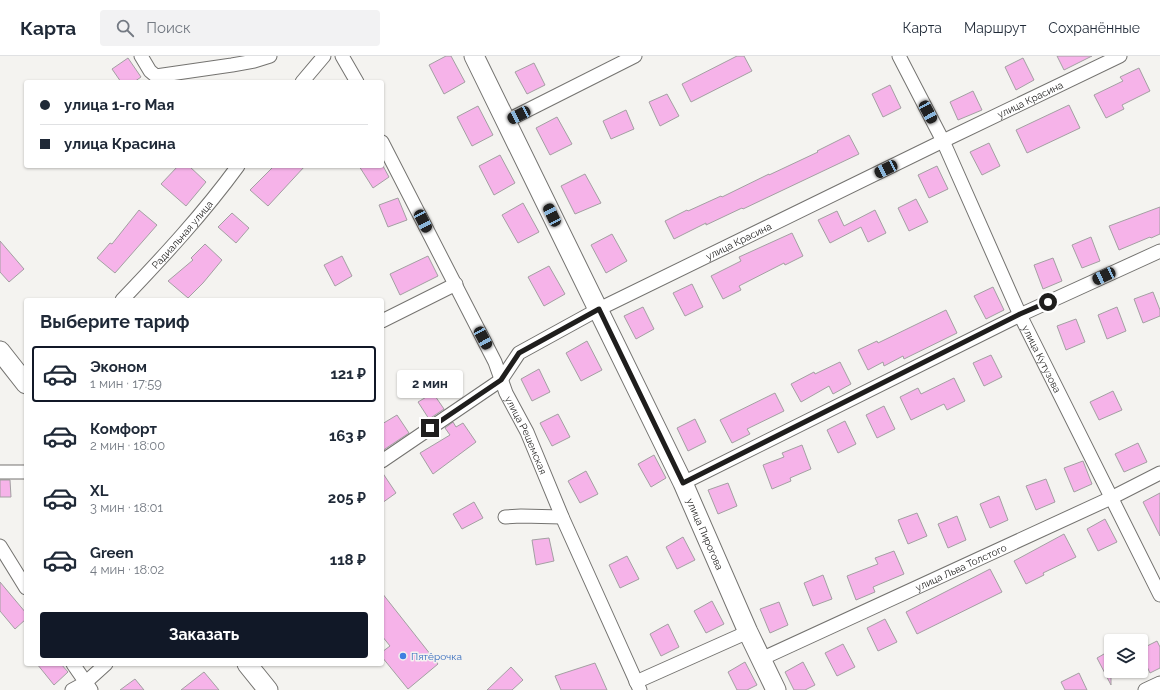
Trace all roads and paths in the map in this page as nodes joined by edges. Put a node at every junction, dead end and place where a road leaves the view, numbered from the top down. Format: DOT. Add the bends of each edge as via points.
graph roads {
  1 [pos="141,56"];
  2 [pos="270,56"];
  3 [pos="324,56"];
  4 [pos="342,56"];
  5 [pos="474,56"];
  6 [pos="635,56"];
  7 [pos="899,56"];
  8 [pos="1111,58"];
  9 [pos="304,80"];
  10 [pos="356,80"];
  11 [pos="506,121"];
  12 [pos="943,141"];
  13 [pos="384,146"];
  14 [pos="236,168"];
  15 [pos="1160,251"];
  16 [pos="456,284"];
  17 [pos="124,298"];
  18 [pos="599,309"];
  19 [pos="1020,314"];
  20 [pos="384,320"];
  21 [pos="0,351"];
  22 [pos="501,380"];
  23 [pos="24,381"];
  24 [pos="384,460"];
  25 [pos="0,472"];
  26 [pos="24,472"];
  27 [pos="1160,473"];
  28 [pos="683,483"];
  29 [pos="1111,498"];
  30 [pos="505,517"];
  31 [pos="562,517"];
  32 [pos="0,546"];
  33 [pos="24,585"];
  34 [pos="1160,594"];
  35 [pos="748,632"];
  36 [pos="761,659"];
  37 [pos="74,666"];
  38 [pos="104,666"];
  39 [pos="249,666"];
  40 [pos="1160,683"];
  41 [pos="88,686"];
  42 [pos="638,686"];
  43 [pos="72,690"];
  44 [pos="268,690"];
  45 [pos="776,690"];
  46 [pos="1146,690"];
  1 -- 2 [label="street" via="156,76 232,65"];
  3 -- 9 [label="street"];
  4 -- 10 [label="street"];
  5 -- 11 [label="street, улица Пирогова"];
  6 -- 11 [label="street"];
  7 -- 12 [label="street, улица Кутузова"];
  8 -- 12 [label="street, улица Красина"];
  11 -- 18 [label="street, улица Пирогова"];
  12 -- 18 [label="street, улица Красина"];
  12 -- 19 [label="street, улица Кутузова"];
  13 -- 16 [label="street, улица Решемская"];
  14 -- 17 [label="street, Радиальная улица" via="164,256"];
  15 -- 19 [label="street"];
  16 -- 20 [label="street"];
  16 -- 22 [label="street, улица Решемская" via="495,362"];
  18 -- 22 [label="street, улица Красина" via="519,353"];
  18 -- 28 [label="street, улица Пирогова"];
  19 -- 28 [label="street"];
  19 -- 29 [label="street, улица Кутузова"];
  21 -- 23 [label="street"];
  22 -- 24 [label="street, улица Красина"];
  22 -- 31 [label="street, улица Решемская" via="527,432"];
  25 -- 26 [label="street"];
  27 -- 29 [label="street, улица Льва Толстого"];
  28 -- 35 [label="street, улица Пирогова"];
  29 -- 34 [label="street, улица Кутузова"];
  29 -- 36 [label="street, улица Льва Толстого"];
  30 -- 31 [label="street"];
  31 -- 42 [label="street, улица Решемская"];
  32 -- 33 [label="street"];
  35 -- 36 [label="street, улица Пирогова"];
  35 -- 42 [label="street"];
  36 -- 45 [label="street, улица Пирогова"];
  37 -- 41 [label="street"];
  38 -- 41 [label="street"];
  39 -- 44 [label="street"];
  40 -- 46 [label="street"];
  41 -- 43 [label="street"];
}
